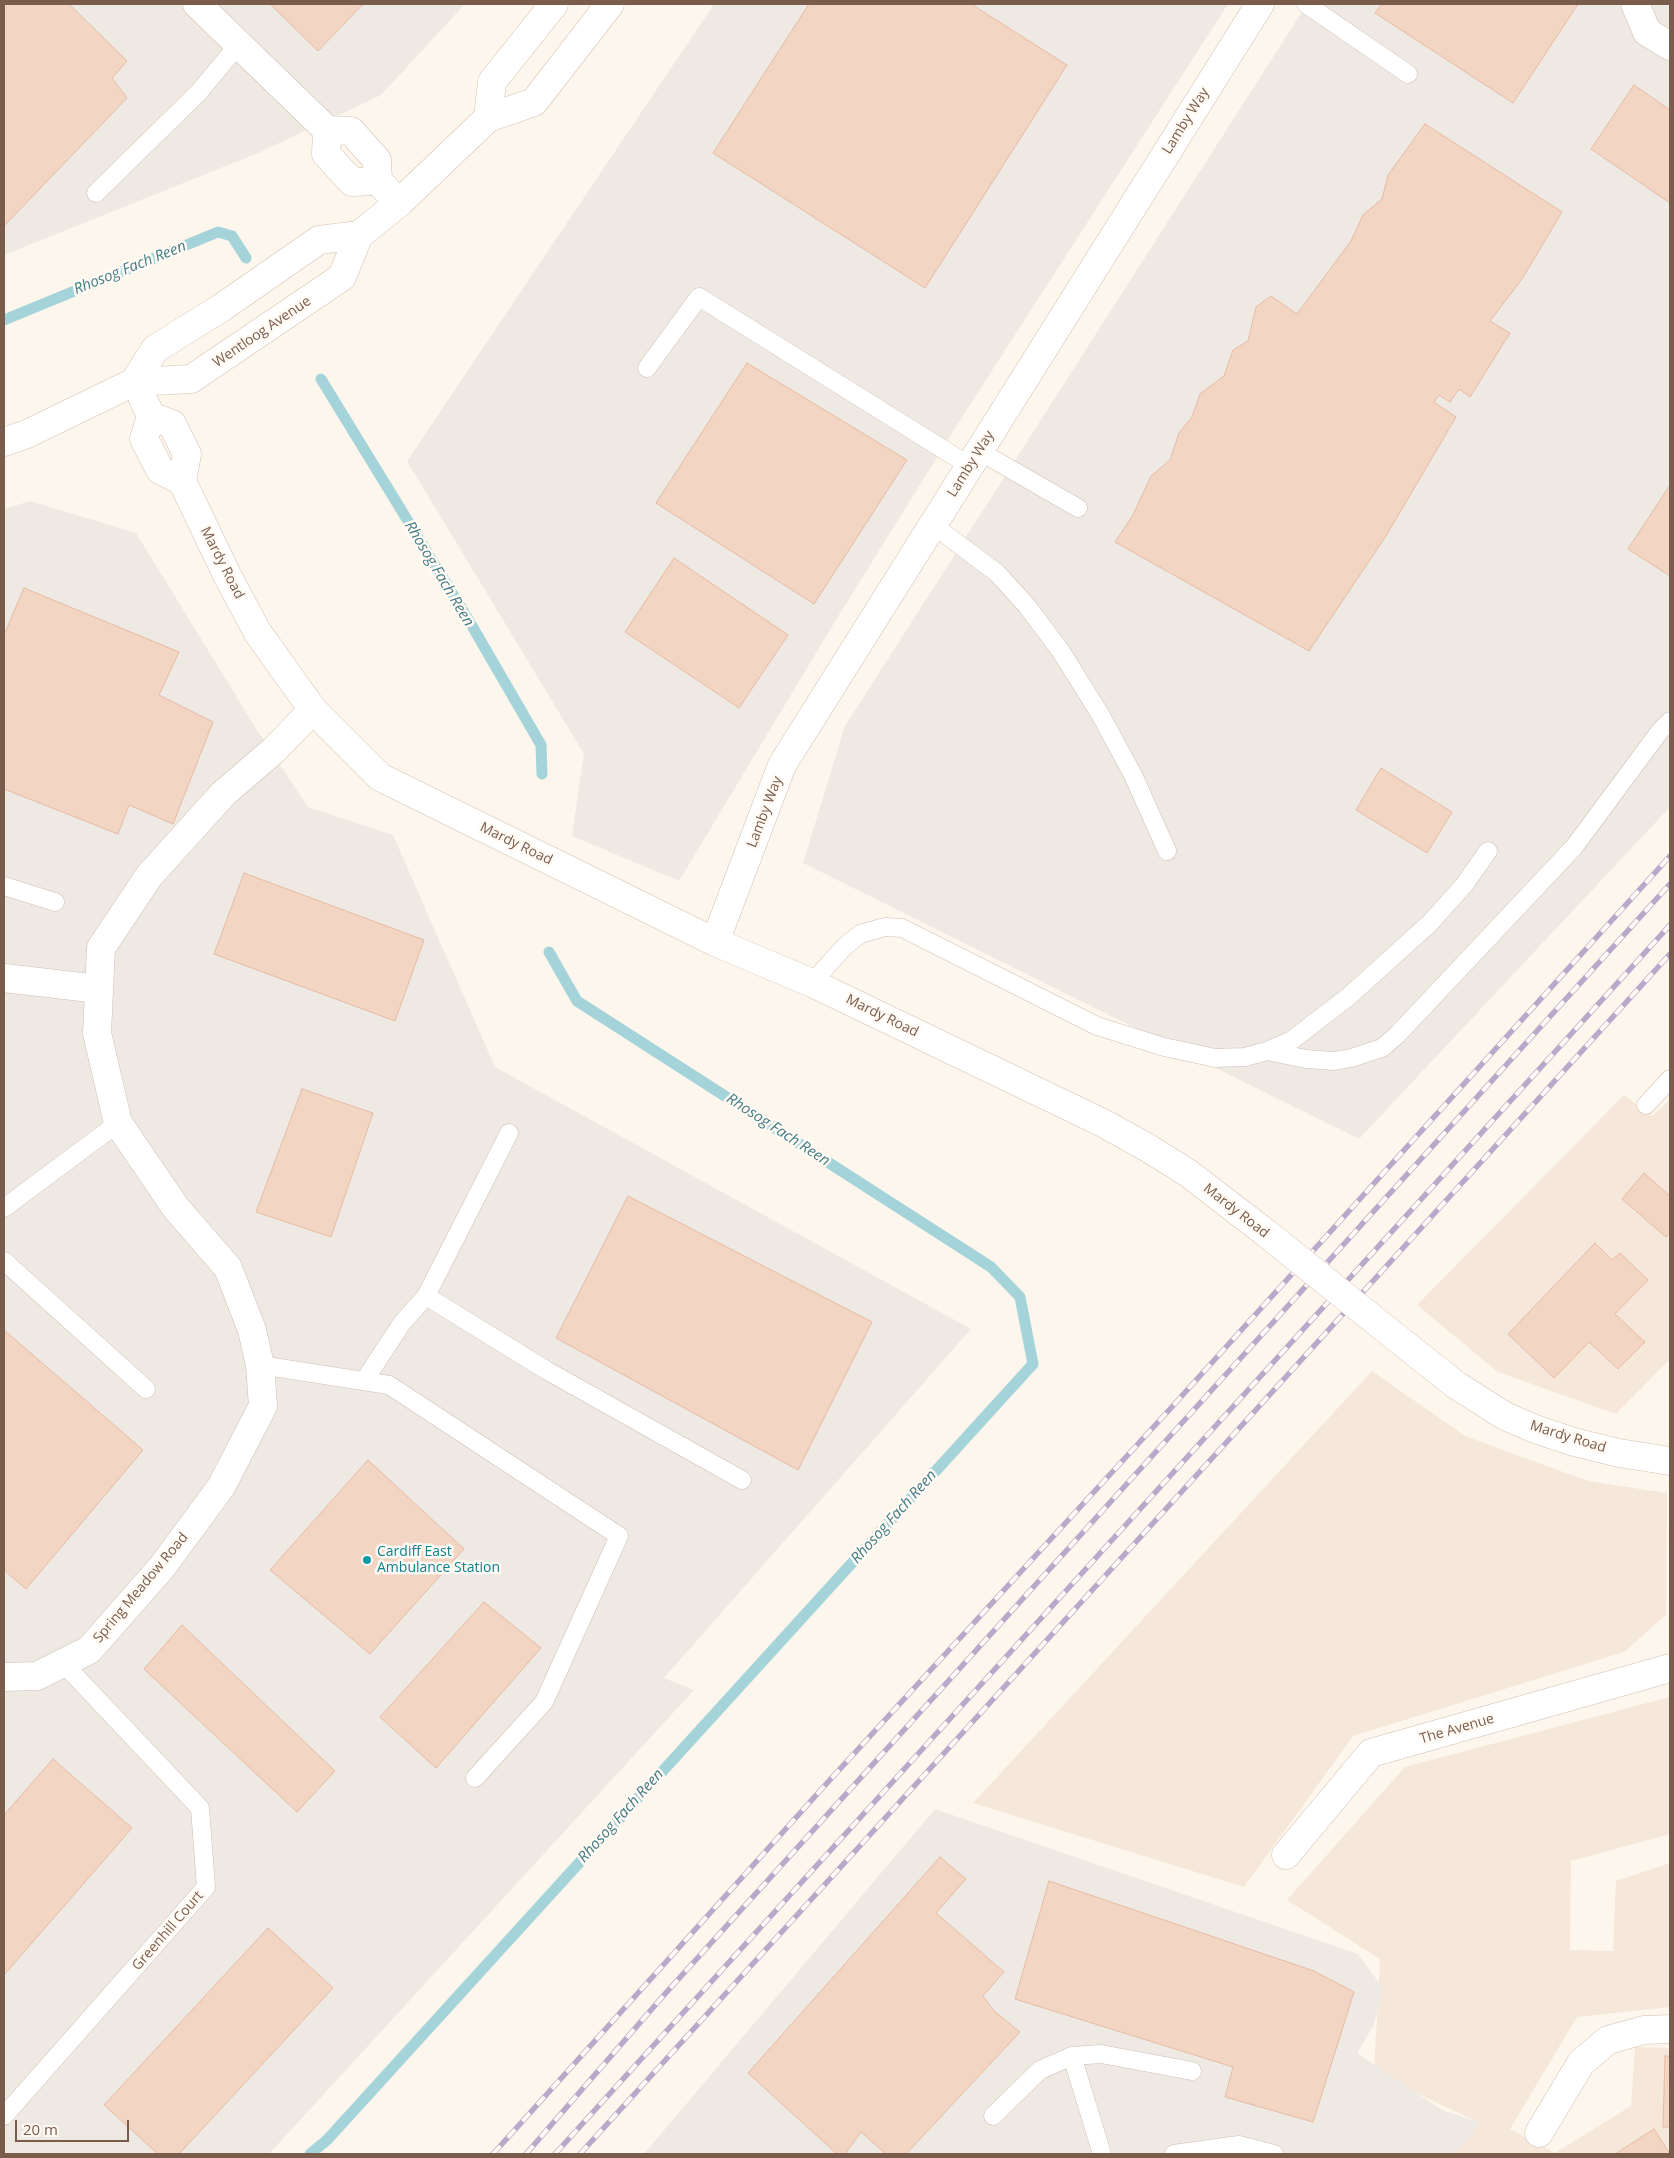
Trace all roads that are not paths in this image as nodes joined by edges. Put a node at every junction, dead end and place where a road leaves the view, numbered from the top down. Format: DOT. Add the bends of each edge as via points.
graph roads {
  1 [pos="197,4"];
  2 [pos="554,4"];
  3 [pos="610,4"];
  4 [pos="1260,4"];
  5 [pos="1306,4"];
  6 [pos="1635,4"];
  7 [pos="239,44"];
  8 [pos="1670,46"];
  9 [pos="1408,74"];
  10 [pos="488,118"];
  11 [pos="96,193"];
  12 [pos="398,203"];
  13 [pos="359,235"];
  14 [pos="647,368"];
  15 [pos="134,382"];
  16 [pos="4,442"];
  17 [pos="975,458"];
  18 [pos="1078,508"];
  19 [pos="933,525"];
  20 [pos="314,710"];
  21 [pos="1670,721"];
  22 [pos="1168,851"];
  23 [pos="1488,851"];
  24 [pos="4,886"];
  25 [pos="55,902"];
  26 [pos="715,942"];
  27 [pos="4,978"];
  28 [pos="812,982"];
  29 [pos="100,989"];
  30 [pos="1268,1051"];
  31 [pos="1670,1079"];
  32 [pos="1646,1105"];
  33 [pos="118,1123"];
  34 [pos="509,1133"];
  35 [pos="4,1208"];
  36 [pos="4,1261"];
  37 [pos="426,1296"];
  38 [pos="260,1365"];
  39 [pos="364,1381"];
  40 [pos="146,1389"];
  41 [pos="1670,1461"];
  42 [pos="742,1480"];
  43 [pos="63,1663"];
  44 [pos="1670,1668"];
  45 [pos="4,1677"];
  46 [pos="476,1778"];
  47 [pos="1286,1855"];
  48 [pos="1670,2029"];
  49 [pos="1072,2056"];
  50 [pos="1192,2071"];
  51 [pos="4,2116"];
  52 [pos="993,2116"];
  53 [pos="1539,2133"];
  54 [pos="1102,2154"];
  55 [pos="1174,2154"];
  56 [pos="1274,2154"];
  1 -- 7 [label="street"];
  2 -- 10 [label="street" via="492,82"];
  3 -- 10 [label="street, Wentloog Avenue" via="534,102"];
  4 -- 17 [label="street, Lamby Way"];
  5 -- 9 [label="lane"];
  6 -- 8 [label="street" via="1647,32"];
  7 -- 11 [label="lane" via="198,93"];
  7 -- 12 [label="street" via="327,130 351,131 377,160 378,181"];
  10 -- 12 [label="street, Wentloog Avenue"];
  12 -- 13 [label="street, Wentloog Avenue"];
  13 -- 15 [label="street" via="319,240 221,308 155,348"];
  13 -- 15 [label="street, Wentloog Avenue" via="342,277 244,345 191,379"];
  14 -- 17 [label="lane" via="699,297"];
  15 -- 16 [label="street, Wentloog Avenue"];
  15 -- 20 [label="street, Mardy Road" via="151,416 172,424 187,454 182,481 227,575 258,633"];
  17 -- 18 [label="lane"];
  17 -- 19 [label="street, Lamby Way"];
  19 -- 22 [label="lane" via="996,573 1027,606 1060,650 1133,775"];
  19 -- 26 [label="street, Lamby Way" via="782,765"];
  20 -- 26 [label="street, Mardy Road" via="380,777"];
  20 -- 29 [label="street, Spring Meadow Road" via="274,750 222,794 149,876 101,948"];
  21 -- 30 [label="lane" via="1574,846 1382,1048 1334,1062"];
  23 -- 30 [label="lane" via="1464,885 1390,960 1306,1031"];
  24 -- 25 [label="lane"];
  26 -- 28 [label="street, Mardy Road"];
  27 -- 29 [label="street"];
  28 -- 30 [label="lane" via="860,934 886,927 902,928 1097,1026 1164,1047 1215,1058 1244,1057"];
  28 -- 41 [label="street, Mardy Road, bridge" via="1148,1148 1210,1189 1456,1385 1505,1416 1574,1442"];
  29 -- 33 [label="street, Spring Meadow Road" via="97,1033"];
  31 -- 32 [label="lane"];
  33 -- 35 [label="lane"];
  33 -- 38 [label="street, Spring Meadow Road" via="176,1208 228,1268 252,1330"];
  34 -- 37 [label="lane"];
  36 -- 40 [label="lane"];
  37 -- 39 [label="lane" via="402,1323"];
  37 -- 42 [label="lane" via="546,1370"];
  38 -- 39 [label="lane"];
  38 -- 43 [label="street, Spring Meadow Road" via="263,1406 221,1487 162,1567 89,1650"];
  39 -- 46 [label="lane" via="389,1385 619,1536 544,1702"];
  43 -- 45 [label="street, Spring Meadow Road" via="37,1676"];
  43 -- 51 [label="lane, Greenhill Court" via="200,1808 206,1887"];
  44 -- 47 [label="street, The Avenue" via="1371,1753"];
  48 -- 53 [label="street" via="1644,2030 1608,2040 1581,2063"];
  49 -- 50 [label="lane" via="1102,2054"];
  49 -- 52 [label="lane" via="1040,2070"];
  49 -- 54 [label="lane"];
  55 -- 56 [label="lane" via="1239,2145"];
}
